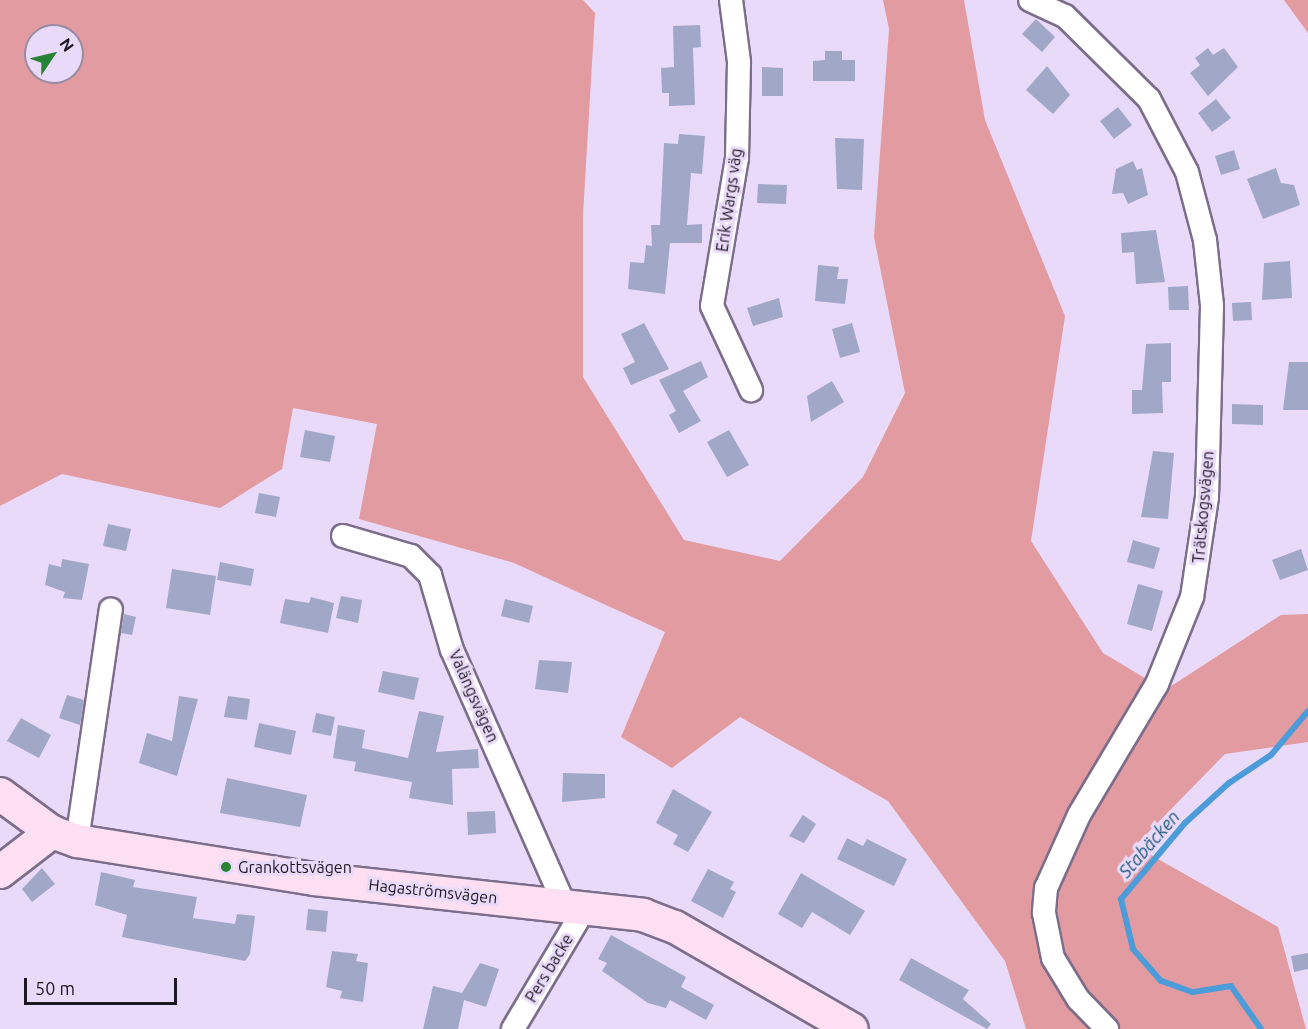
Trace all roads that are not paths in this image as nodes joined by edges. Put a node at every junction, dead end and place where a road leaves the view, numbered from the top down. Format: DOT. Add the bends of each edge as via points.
graph roads {
  1 [pos="731,0"];
  2 [pos="1030,0"];
  3 [pos="751,390"];
  4 [pos="343,536"];
  5 [pos="111,609"];
  6 [pos="0,794"];
  7 [pos="65,836"];
  8 [pos="0,872"];
  9 [pos="575,905"];
  10 [pos="513,1029"];
  11 [pos="852,1029"];
  12 [pos="1107,1029"];
  1 -- 3 [label="street, Erik Wargs väg" via="739,62 737,158 712,306"];
  2 -- 12 [label="street, Trätskogsvägen" via="1065,16 1149,99 1187,172 1205,240 1212,306 1207,496 1192,597 1157,684 1079,815 1046,888 1044,913 1053,958 1078,999"];
  4 -- 9 [label="street, Valängsvägen" via="411,556 430,574 452,650"];
  5 -- 7 [label="street"];
  6 -- 7 [label="street, Hagaströmsvägen"];
  7 -- 8 [label="street"];
  7 -- 9 [label="street, Hagaströmsvägen" via="303,878"];
  9 -- 10 [label="street, Pers backe"];
  9 -- 11 [label="street, Hagaströmsvägen" via="643,915 675,927"];
}
